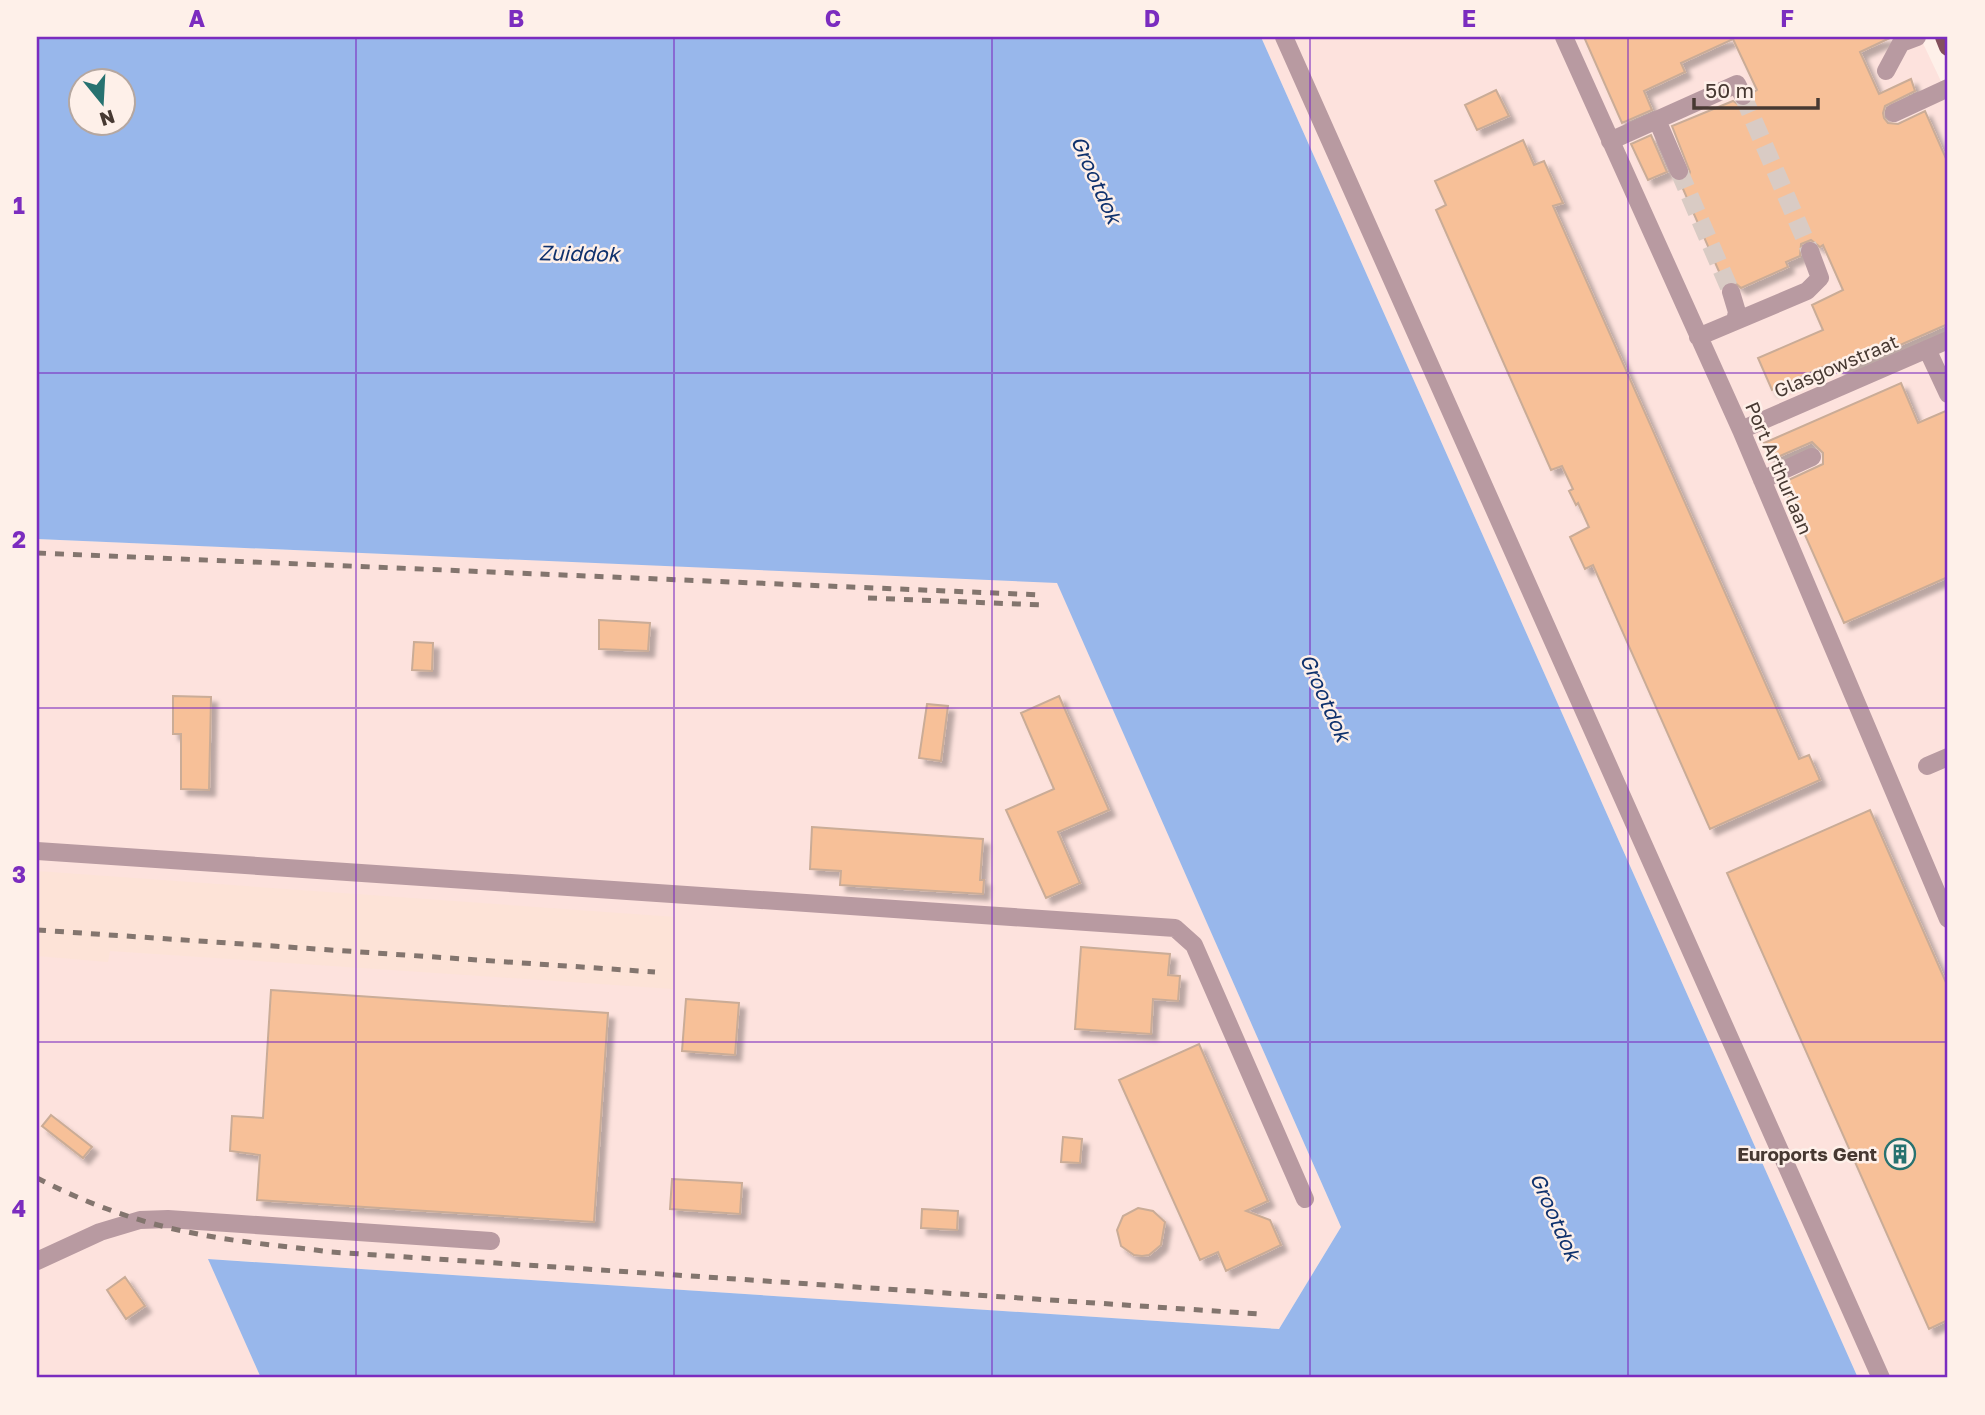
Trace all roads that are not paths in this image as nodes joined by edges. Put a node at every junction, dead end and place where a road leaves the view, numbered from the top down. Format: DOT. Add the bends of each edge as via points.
graph roads {
  1 [pos="1284,37"];
  2 [pos="1564,37"];
  3 [pos="1917,37"];
  4 [pos="1944,37"];
  5 [pos="1948,47"];
  6 [pos="1886,71"];
  7 [pos="1948,88"];
  8 [pos="1743,96"];
  9 [pos="1894,113"];
  10 [pos="1657,120"];
  11 [pos="1610,141"];
  12 [pos="1679,172"];
  13 [pos="1810,251"];
  14 [pos="1731,292"];
  15 [pos="1735,321"];
  16 [pos="1699,337"];
  17 [pos="1948,340"];
  18 [pos="1927,349"];
  19 [pos="1948,394"];
  20 [pos="1741,430"];
  21 [pos="1812,457"];
  22 [pos="1762,480"];
  23 [pos="1948,757"];
  24 [pos="1927,766"];
  25 [pos="37,851"];
  26 [pos="1948,919"];
  27 [pos="1305,1199"];
  28 [pos="491,1241"];
  29 [pos="37,1261"];
  30 [pos="1881,1378"];
  1 -- 30 [label="street"];
  2 -- 11 [label="street, Port Arthurlaan"];
  3 -- 6 [label="street" via="1901,43"];
  4 -- 5 [label="main road"];
  7 -- 9 [label="street"];
  8 -- 10 [label="street" via="1737,84"];
  10 -- 11 [label="street"];
  10 -- 12 [label="street"];
  11 -- 16 [label="street, Port Arthurlaan"];
  13 -- 15 [label="street" via="1821,278 1807,291"];
  14 -- 15 [label="street"];
  15 -- 16 [label="street"];
  16 -- 20 [label="street, Port Arthurlaan"];
  17 -- 18 [label="street, Glasgowstraat"];
  18 -- 19 [label="street"];
  18 -- 20 [label="street, Glasgowstraat"];
  20 -- 22 [label="street, Port Arthurlaan"];
  21 -- 22 [label="street"];
  22 -- 26 [label="street, Port Arthurlaan"];
  23 -- 24 [label="street"];
  25 -- 27 [label="street" via="1175,928 1194,945"];
  28 -- 29 [label="street" via="140,1220 100,1232"];
}
